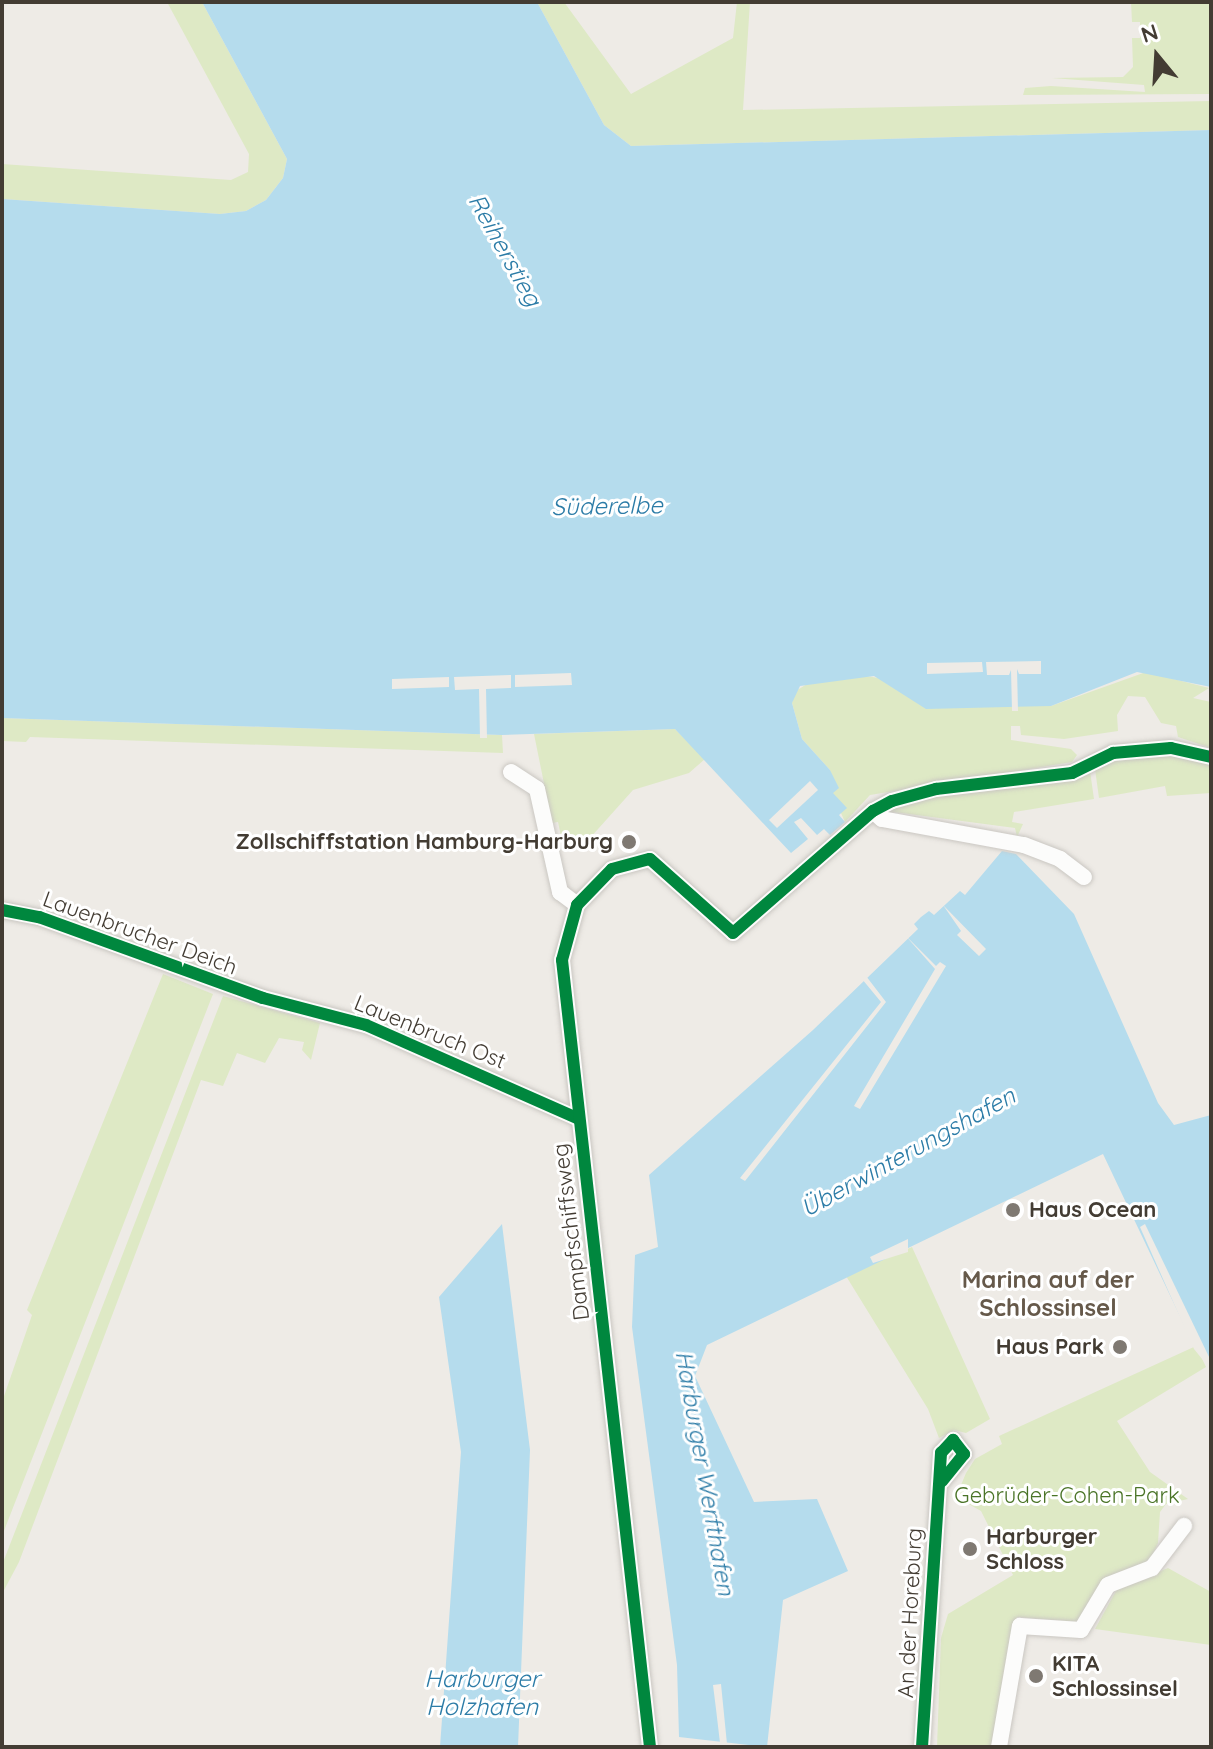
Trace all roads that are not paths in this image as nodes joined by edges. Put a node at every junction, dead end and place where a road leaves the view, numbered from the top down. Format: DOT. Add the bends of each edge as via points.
graph roads {
  1 [pos="1211,757"];
  2 [pos="511,772"];
  3 [pos="873,811"];
  4 [pos="1084,877"];
  5 [pos="577,905"];
  6 [pos="2,910"];
  7 [pos="263,998"];
  8 [pos="577,1118"];
  9 [pos="942,1481"];
  10 [pos="1184,1526"];
  11 [pos="650,1747"];
  12 [pos="922,1747"];
  13 [pos="999,1747"];
  1 -- 3 [label="street" via="1171,748 1113,753 1072,773 936,789"];
  2 -- 5 [label="street" via="537,789 560,892"];
  3 -- 4 [label="street" via="882,819 1024,845 1060,859"];
  3 -- 5 [label="street, Dampfschiffsweg" via="733,933 650,859 612,869"];
  5 -- 8 [label="street, Dampfschiffsweg" via="562,960"];
  6 -- 7 [label="street, Lauenbrucher Deich" via="39,917"];
  7 -- 8 [label="street, Lauenbruch Ost" via="398,1037"];
  8 -- 11 [label="street, Dampfschiffsweg"];
  9 -- 12 [label="street, An der Horeburg" via="935,1519"];
  10 -- 13 [label="street" via="1152,1568 1108,1585 1081,1630 1020,1626"];
}
